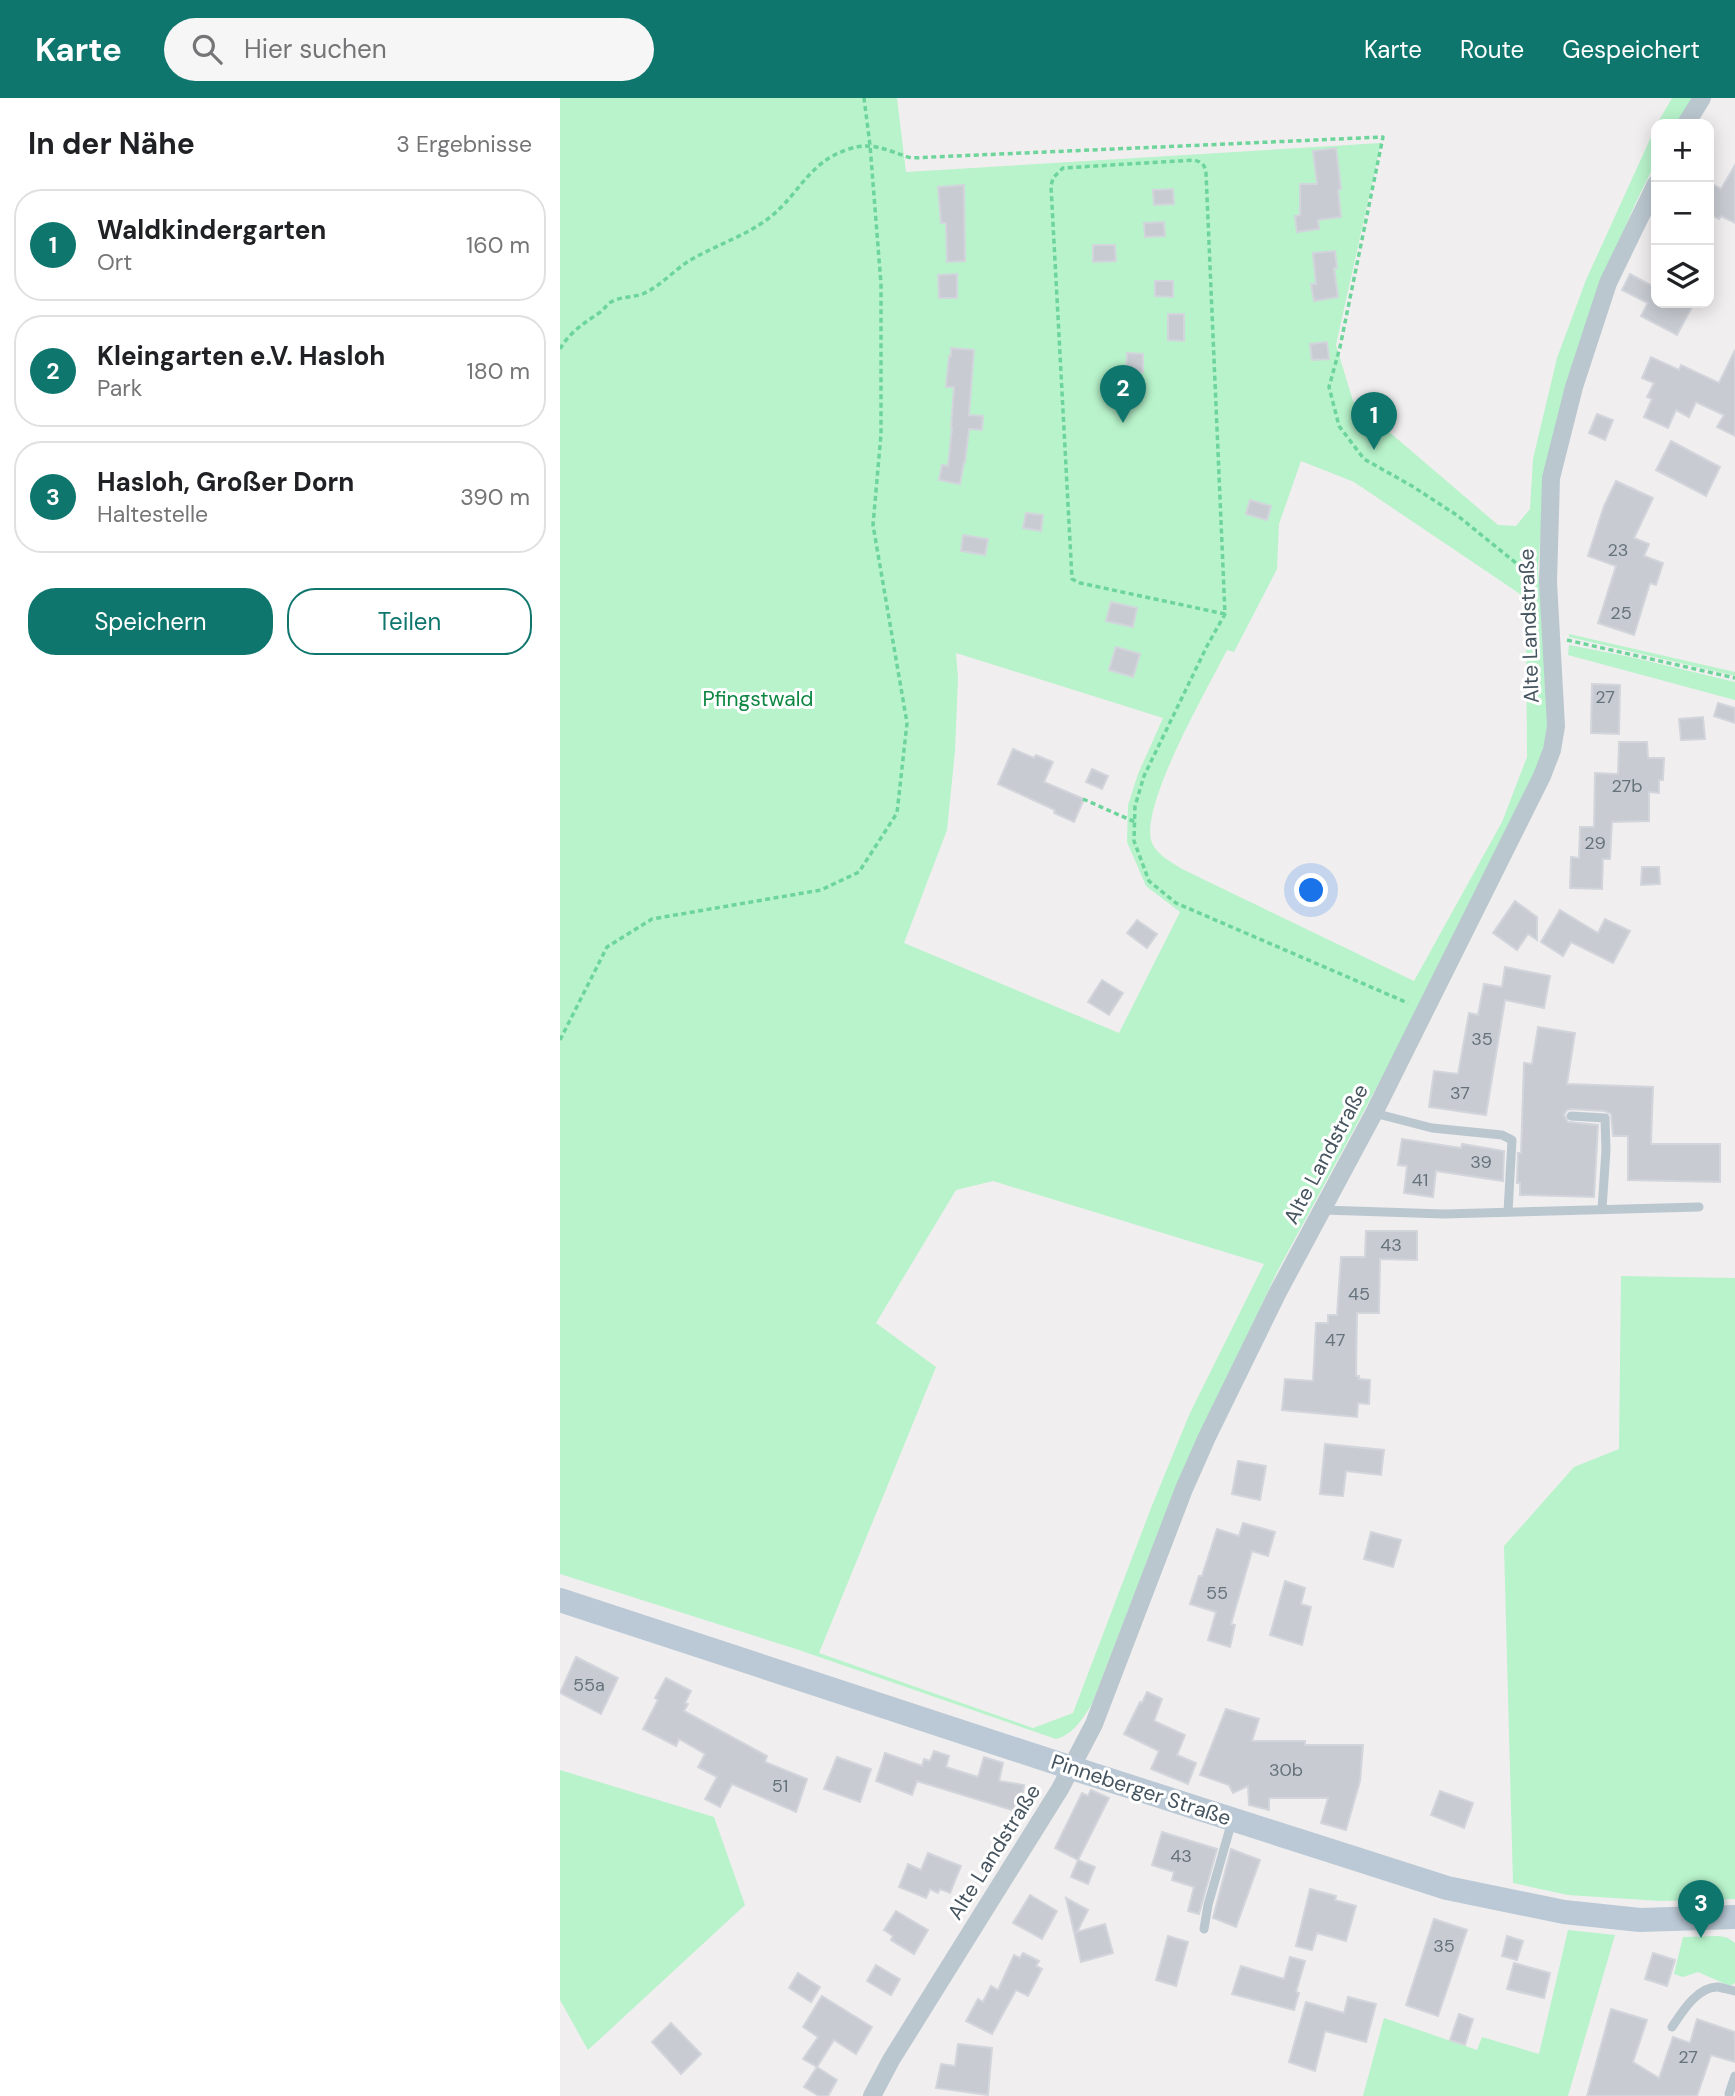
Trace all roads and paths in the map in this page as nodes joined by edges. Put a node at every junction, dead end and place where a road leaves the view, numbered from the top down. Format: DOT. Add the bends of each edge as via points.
graph roads {
  1 [pos="864,98"];
  2 [pos="1702,98"];
  3 [pos="1689,119"];
  4 [pos="870,145"];
  5 [pos="1651,194"];
  6 [pos="560,349"];
  7 [pos="1548,582"];
  8 [pos="1225,614"];
  9 [pos="1552,636"];
  10 [pos="1735,678"];
  11 [pos="1083,799"];
  12 [pos="1135,822"];
  13 [pos="1426,1011"];
  14 [pos="560,1040"];
  15 [pos="1374,1113"];
  16 [pos="1571,1116"];
  17 [pos="1699,1207"];
  18 [pos="1602,1209"];
  19 [pos="1323,1210"];
  20 [pos="1508,1212"];
  21 [pos="560,1600"];
  22 [pos="1072,1768"];
  23 [pos="1233,1819"];
  24 [pos="1735,1917"];
  25 [pos="1204,1930"];
  26 [pos="1735,1991"];
  27 [pos="1672,2027"];
  28 [pos="1735,2076"];
  29 [pos="1729,2094"];
  30 [pos="872,2096"];
  1 -- 4 [label="path"];
  2 -- 3 [label="street"];
  4 -- 6 [label="path" via="829,157 769,218 691,259 644,294 612,302"];
  4 -- 7 [label="path" via="911,158 1383,137 1329,387 1339,426 1364,459 1458,516 1534,577"];
  4 -- 14 [label="path" via="881,284 881,434 873,524 907,723 897,813 859,872 821,890 652,919 607,947"];
  5 -- 7 [label="street, Alte Landstraße" via="1608,284 1574,387 1551,478"];
  7 -- 9 [label="street, Alte Landstraße"];
  8 -- 8 [label="path" via="1072,579 1051,186 1063,168 1194,160 1205,166"];
  8 -- 12 [label="path" via="1144,776"];
  9 -- 10 [label="path"];
  9 -- 13 [label="street, Alte Landstraße" via="1556,726 1552,750"];
  11 -- 12 [label="path"];
  12 -- 13 [label="path" via="1134,841 1149,881 1176,903"];
  13 -- 15 [label="street, Alte Landstraße"];
  15 -- 19 [label="street, Alte Landstraße"];
  15 -- 20 [label="lane" via="1432,1128 1512,1140"];
  16 -- 18 [label="lane" via="1605,1118"];
  17 -- 18 [label="lane"];
  18 -- 20 [label="lane"];
  19 -- 20 [label="lane"];
  19 -- 22 [label="street, Alte Landstraße" via="1202,1447 1094,1724"];
  21 -- 22 [label="main road, Pinneberger Straße"];
  22 -- 23 [label="main road, Pinneberger Straße"];
  22 -- 30 [label="street, Alte Landstraße"];
  23 -- 24 [label="main road, Pinneberger Straße" via="1447,1888 1564,1912 1640,1920"];
  23 -- 25 [label="lane"];
  26 -- 27 [label="lane" via="1716,1987 1702,1992"];
  28 -- 29 [label="lane"];
}
